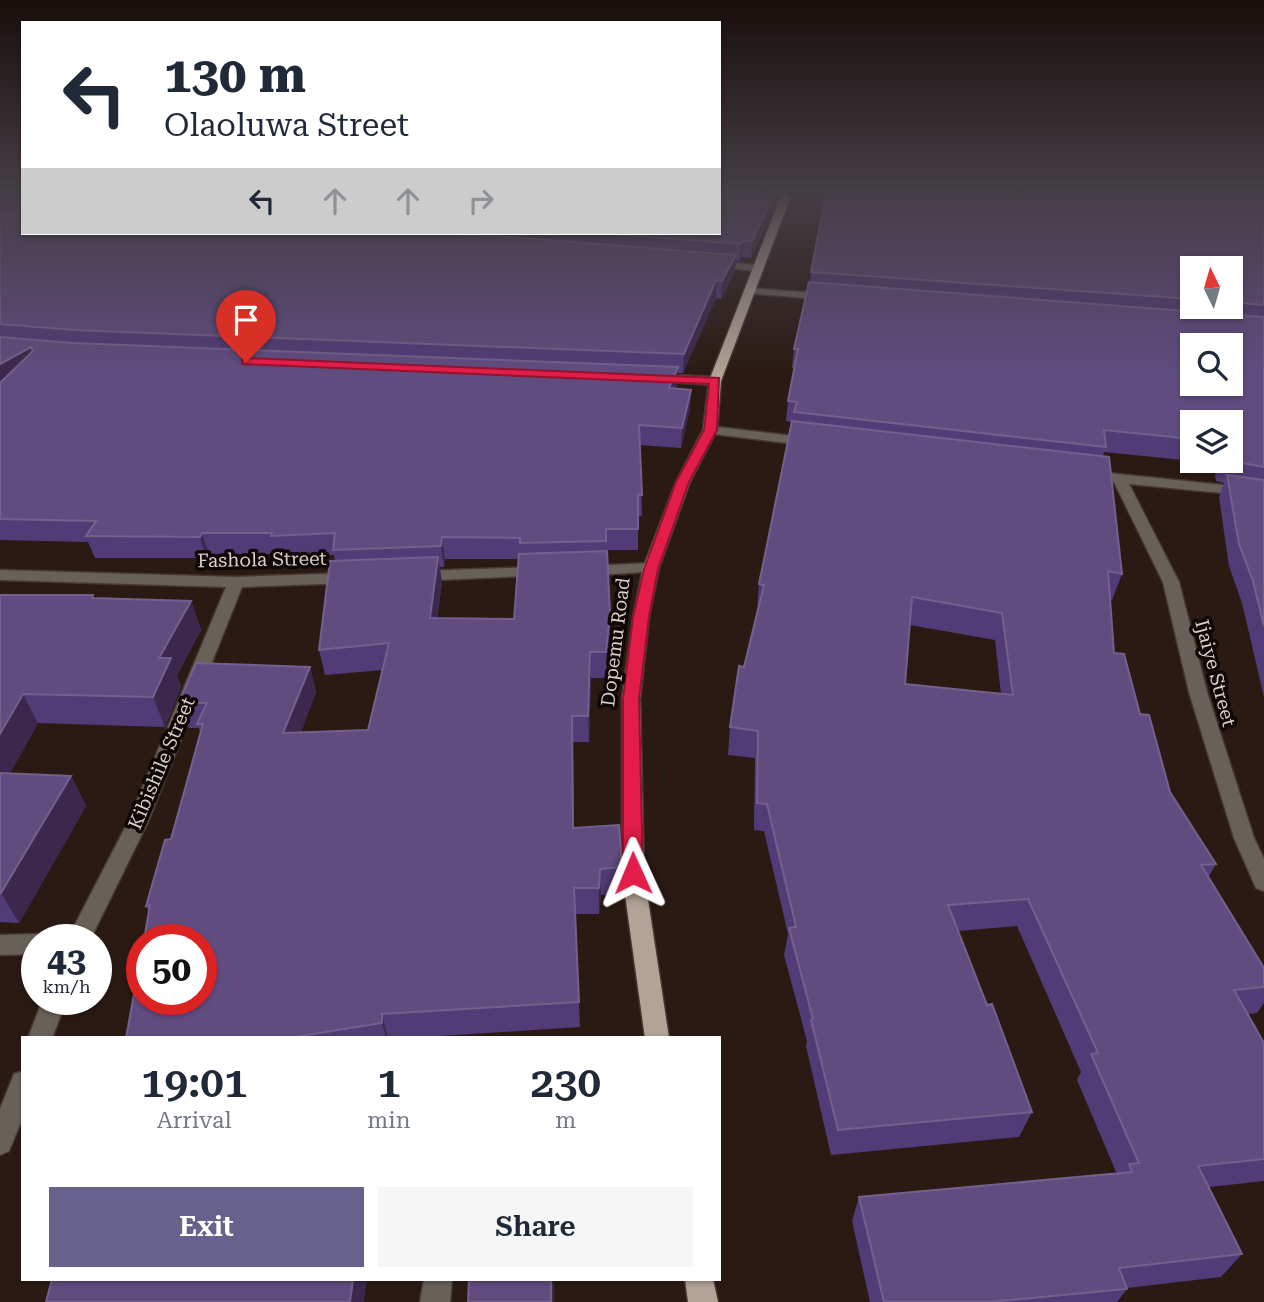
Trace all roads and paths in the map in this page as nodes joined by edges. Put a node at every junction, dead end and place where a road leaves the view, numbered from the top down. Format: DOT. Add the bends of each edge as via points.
graph roads {
  1 [pos="763,254"];
  2 [pos="703,264"];
  3 [pos="757,268"];
  4 [pos="750,291"];
  5 [pos="835,298"];
  6 [pos="646,378"];
  7 [pos="715,381"];
  8 [pos="710,430"];
  9 [pos="820,443"];
  10 [pos="1079,474"];
  11 [pos="1120,479"];
  12 [pos="1264,496"];
  13 [pos="651,569"];
  14 [pos="0,575"];
  15 [pos="402,577"];
  16 [pos="360,578"];
  17 [pos="236,582"];
  18 [pos="1264,881"];
  19 [pos="86,924"];
  20 [pos="21,944"];
  21 [pos="0,945"];
  22 [pos="49,1015"];
  23 [pos="41,1036"];
  24 [pos="657,1036"];
  25 [pos="21,1088"];
  26 [pos="0,1142"];
  27 [pos="438,1281"];
  28 [pos="699,1281"];
  29 [pos="435,1302"];
  30 [pos="704,1302"];
  1 -- 3 [label="main road, Dopemu Road"];
  2 -- 3 [label="street"];
  3 -- 4 [label="main road, Dopemu Road"];
  4 -- 5 [label="street"];
  4 -- 7 [label="main road, Dopemu Road"];
  6 -- 7 [label="street"];
  7 -- 8 [label="main road, Dopemu Road"];
  8 -- 9 [label="street"];
  8 -- 13 [label="main road, Dopemu Road" via="683,482"];
  10 -- 11 [label="street"];
  11 -- 12 [label="street"];
  11 -- 18 [label="street, Ijaiye Street" via="1171,582 1198,692 1244,838"];
  13 -- 15 [label="street"];
  13 -- 24 [label="main road, Dopemu Road" via="631,699 633,873"];
  14 -- 17 [label="street, Fashola Street"];
  16 -- 17 [label="street, Fashola Street"];
  17 -- 19 [label="street, Kibishile Street" via="138,822"];
  20 -- 21 [label="street"];
  22 -- 23 [label="street"];
  25 -- 26 [label="street"];
  27 -- 29 [label="street"];
  28 -- 30 [label="main road"];
}
